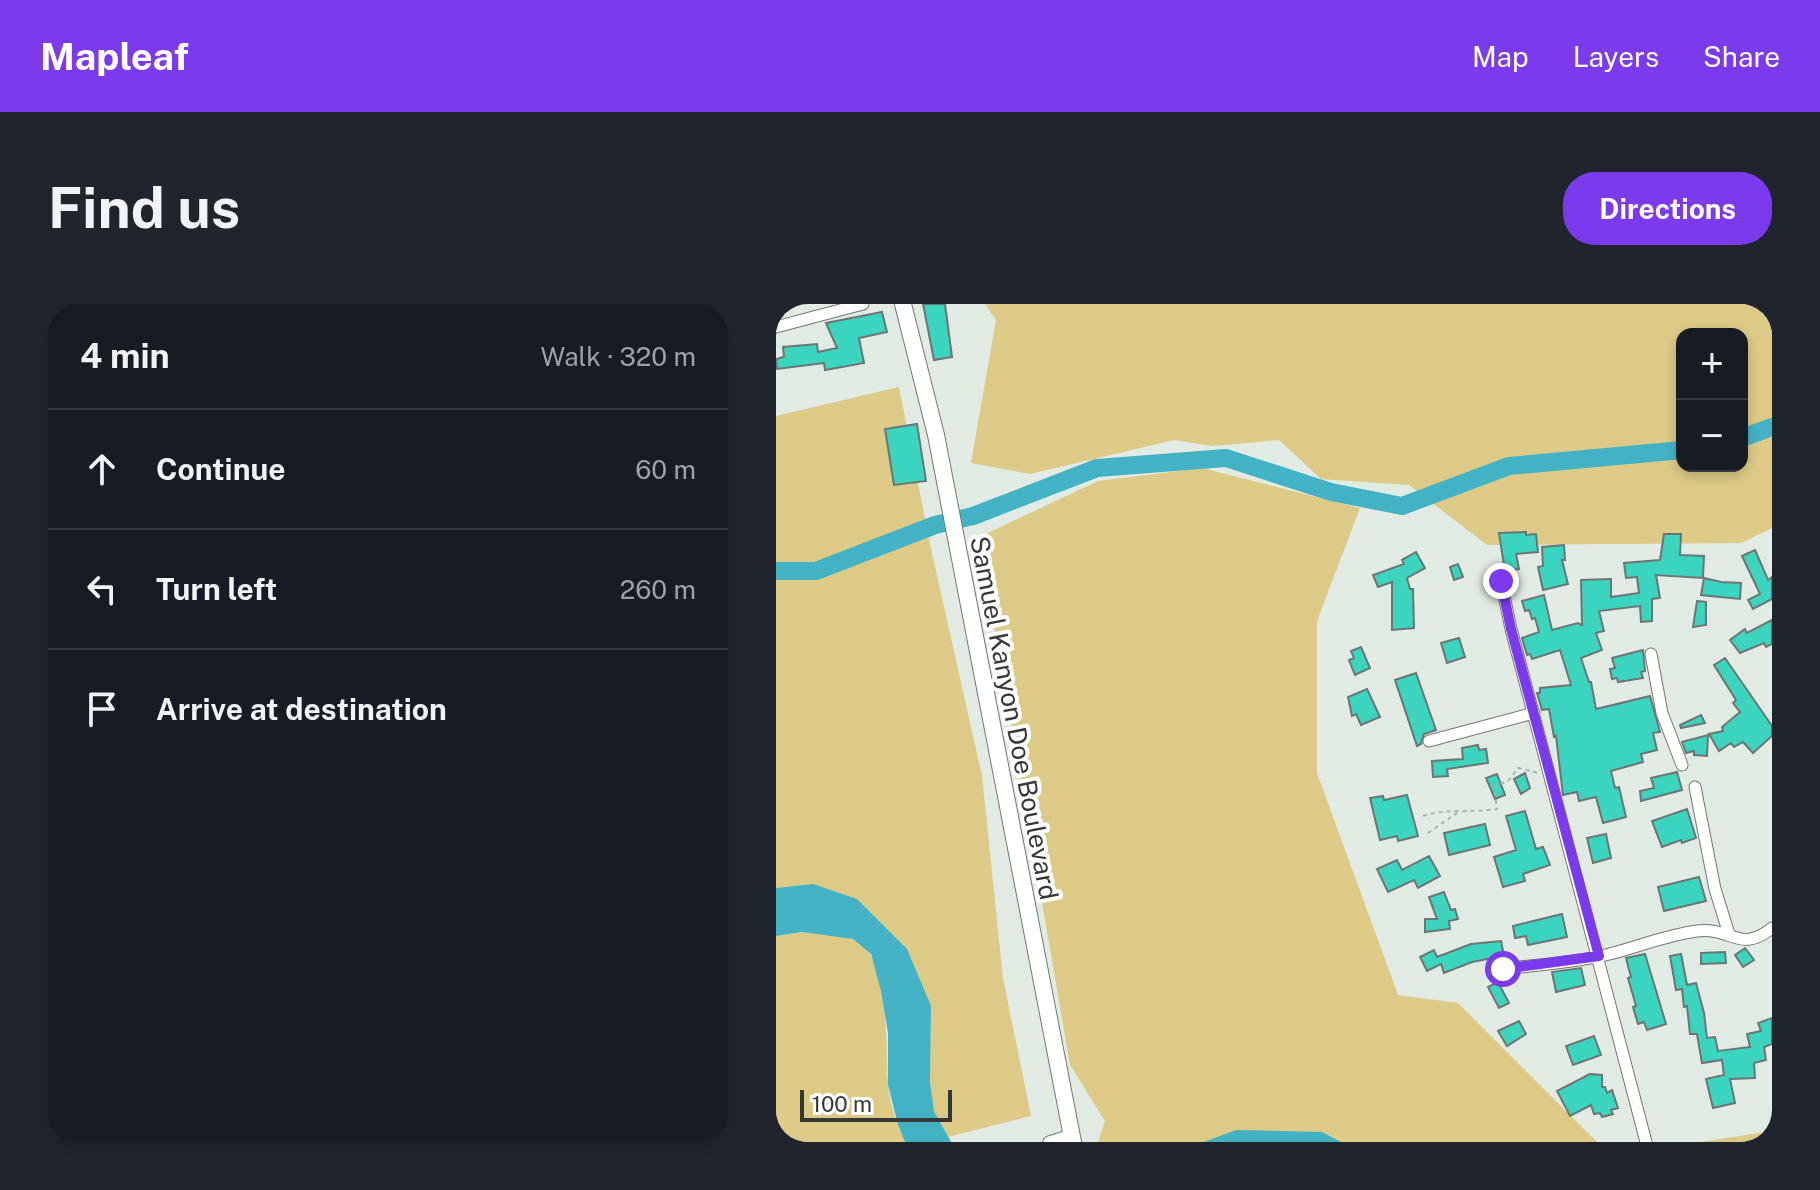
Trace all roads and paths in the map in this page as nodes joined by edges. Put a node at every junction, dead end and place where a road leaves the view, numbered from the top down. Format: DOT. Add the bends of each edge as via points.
graph roads {
  1 [pos="863,304"];
  2 [pos="903,304"];
  3 [pos="776,327"];
  4 [pos="1501,581"];
  5 [pos="1651,654"];
  6 [pos="1534,713"];
  7 [pos="1429,741"];
  8 [pos="1682,765"];
  9 [pos="1551,775"];
  10 [pos="1695,787"];
  11 [pos="1458,813"];
  12 [pos="1423,816"];
  13 [pos="1428,833"];
  14 [pos="1772,928"];
  15 [pos="1729,934"];
  16 [pos="1599,956"];
  17 [pos="1503,969"];
  18 [pos="1072,1139"];
  19 [pos="1049,1142"];
  20 [pos="1646,1142"];
  1 -- 3 [label="street"];
  2 -- 18 [label="street, Samuel Kanyon Doe Boulevard" via="936,435"];
  4 -- 6 [label="street"];
  5 -- 8 [label="street" via="1662,713"];
  6 -- 7 [label="street"];
  6 -- 9 [label="street"];
  9 -- 11 [label="path" via="1518,768 1494,787 1497,809"];
  9 -- 16 [label="street"];
  10 -- 15 [label="street"];
  11 -- 12 [label="path"];
  11 -- 13 [label="path"];
  14 -- 15 [label="street" via="1745,941"];
  15 -- 16 [label="street" via="1695,931"];
  16 -- 17 [label="street"];
  16 -- 20 [label="street"];
  18 -- 19 [label="street"];
}
